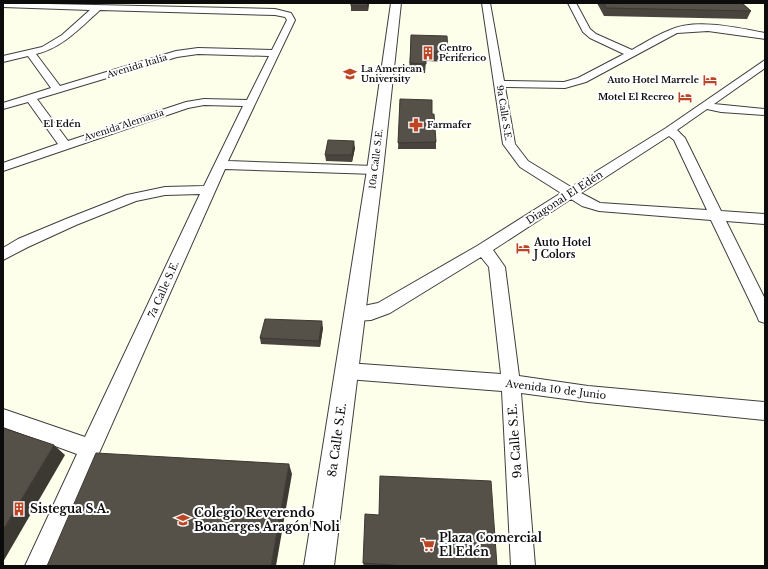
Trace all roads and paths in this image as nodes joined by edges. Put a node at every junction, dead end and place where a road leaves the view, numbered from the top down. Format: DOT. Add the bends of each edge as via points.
graph roads {
  1 [pos="202,3"];
  2 [pos="396,3"];
  3 [pos="486,3"];
  4 [pos="572,3"];
  5 [pos="3,5"];
  6 [pos="97,8"];
  7 [pos="196,10"];
  8 [pos="765,36"];
  9 [pos="274,53"];
  10 [pos="31,54"];
  11 [pos="633,54"];
  12 [pos="3,60"];
  13 [pos="765,63"];
  14 [pos="500,84"];
  15 [pos="58,90"];
  16 [pos="30,98"];
  17 [pos="249,103"];
  18 [pos="705,105"];
  19 [pos="3,106"];
  20 [pos="765,112"];
  21 [pos="670,130"];
  22 [pos="65,145"];
  23 [pos="220,165"];
  24 [pos="3,167"];
  25 [pos="375,170"];
  26 [pos="209,190"];
  27 [pos="570,193"];
  28 [pos="717,216"];
  29 [pos="765,219"];
  30 [pos="482,250"];
  31 [pos="3,255"];
  32 [pos="355,314"];
  33 [pos="765,316"];
  34 [pos="347,371"];
  35 [pos="511,383"];
  36 [pos="765,411"];
  37 [pos="3,418"];
  38 [pos="90,449"];
  39 [pos="38,566"];
  40 [pos="319,566"];
  41 [pos="523,566"];
  1 -- 7 [label="street"];
  2 -- 25 [label="street, 10a Calle S.E."];
  3 -- 14 [label="street, 9a Calle S.E."];
  4 -- 11 [label="street" via="586,30 593,36"];
  5 -- 6 [label="street"];
  6 -- 7 [label="street"];
  6 -- 10 [label="street" via="65,37"];
  7 -- 9 [label="street, 7a Calle S.E." via="275,12 288,15 290,20"];
  8 -- 11 [label="street" via="724,28 686,28 674,31"];
  9 -- 15 [label="street, Avenida Italia" via="198,51 176,54"];
  9 -- 17 [label="street, 7a Calle S.E."];
  10 -- 12 [label="street"];
  10 -- 15 [label="street"];
  11 -- 14 [label="street" via="582,80 565,85"];
  13 -- 18 [label="street, Diagonal El Edén"];
  14 -- 27 [label="street, 9a Calle S.E." via="509,144 524,164"];
  15 -- 16 [label="street, Avenida Italia"];
  16 -- 19 [label="street, Avenida Italia"];
  16 -- 22 [label="street"];
  17 -- 22 [label="street, Avenida Alemania" via="204,102 186,105"];
  17 -- 23 [label="street, 7a Calle S.E."];
  18 -- 20 [label="street" via="721,109"];
  18 -- 21 [label="street, Diagonal El Edén"];
  21 -- 27 [label="street, Diagonal El Edén"];
  21 -- 28 [label="street" via="679,138"];
  22 -- 24 [label="street, Avenida Alemania"];
  23 -- 25 [label="street"];
  23 -- 26 [label="street, 7a Calle S.E."];
  25 -- 32 [label="street, 10a Calle S.E."];
  26 -- 31 [label="street" via="165,191 132,198 23,243"];
  26 -- 38 [label="street, 7a Calle S.E."];
  27 -- 28 [label="street, 9a Calle S.E." via="599,207"];
  27 -- 30 [label="street, Diagonal El Edén"];
  28 -- 29 [label="street, 9a Calle S.E."];
  28 -- 33 [label="street"];
  30 -- 32 [label="street, Diagonal El Edén" via="384,308 371,313"];
  30 -- 35 [label="street, 9a Calle S.E." via="491,257 497,267"];
  32 -- 34 [label="street, 8a Calle S.E."];
  34 -- 35 [label="street, Avenida 10 de Junio"];
  34 -- 40 [label="street, 8a Calle S.E."];
  35 -- 36 [label="street, Avenida 10 de Junio" via="588,394"];
  35 -- 41 [label="street, 9a Calle S.E."];
  37 -- 38 [label="street"];
  38 -- 39 [label="street, 7a Calle S.E."];
}
